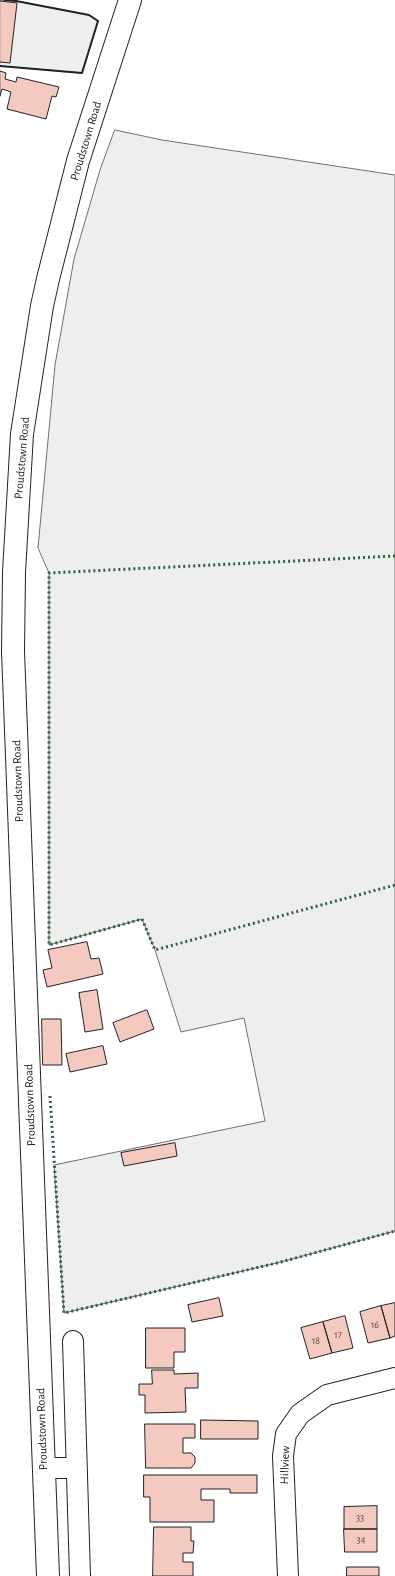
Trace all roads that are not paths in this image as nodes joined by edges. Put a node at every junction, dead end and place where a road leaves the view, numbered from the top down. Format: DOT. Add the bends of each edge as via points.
graph roads {
  1 [pos="130,0"];
  2 [pos="73,1341"];
  3 [pos="395,1378"];
  4 [pos="44,1468"];
  5 [pos="76,1468"];
  6 [pos="48,1576"];
  7 [pos="80,1576"];
  8 [pos="288,1576"];
  1 -- 4 [label="main road, Proudstown Road" via="78,161 48,279 22,434 14,572 13,651"];
  2 -- 5 [label="street"];
  3 -- 8 [label="street, Hillview" via="327,1395 300,1414 286,1434 283,1456"];
  4 -- 5 [label="street"];
  4 -- 6 [label="main road, Proudstown Road"];
  5 -- 7 [label="street"];
}
